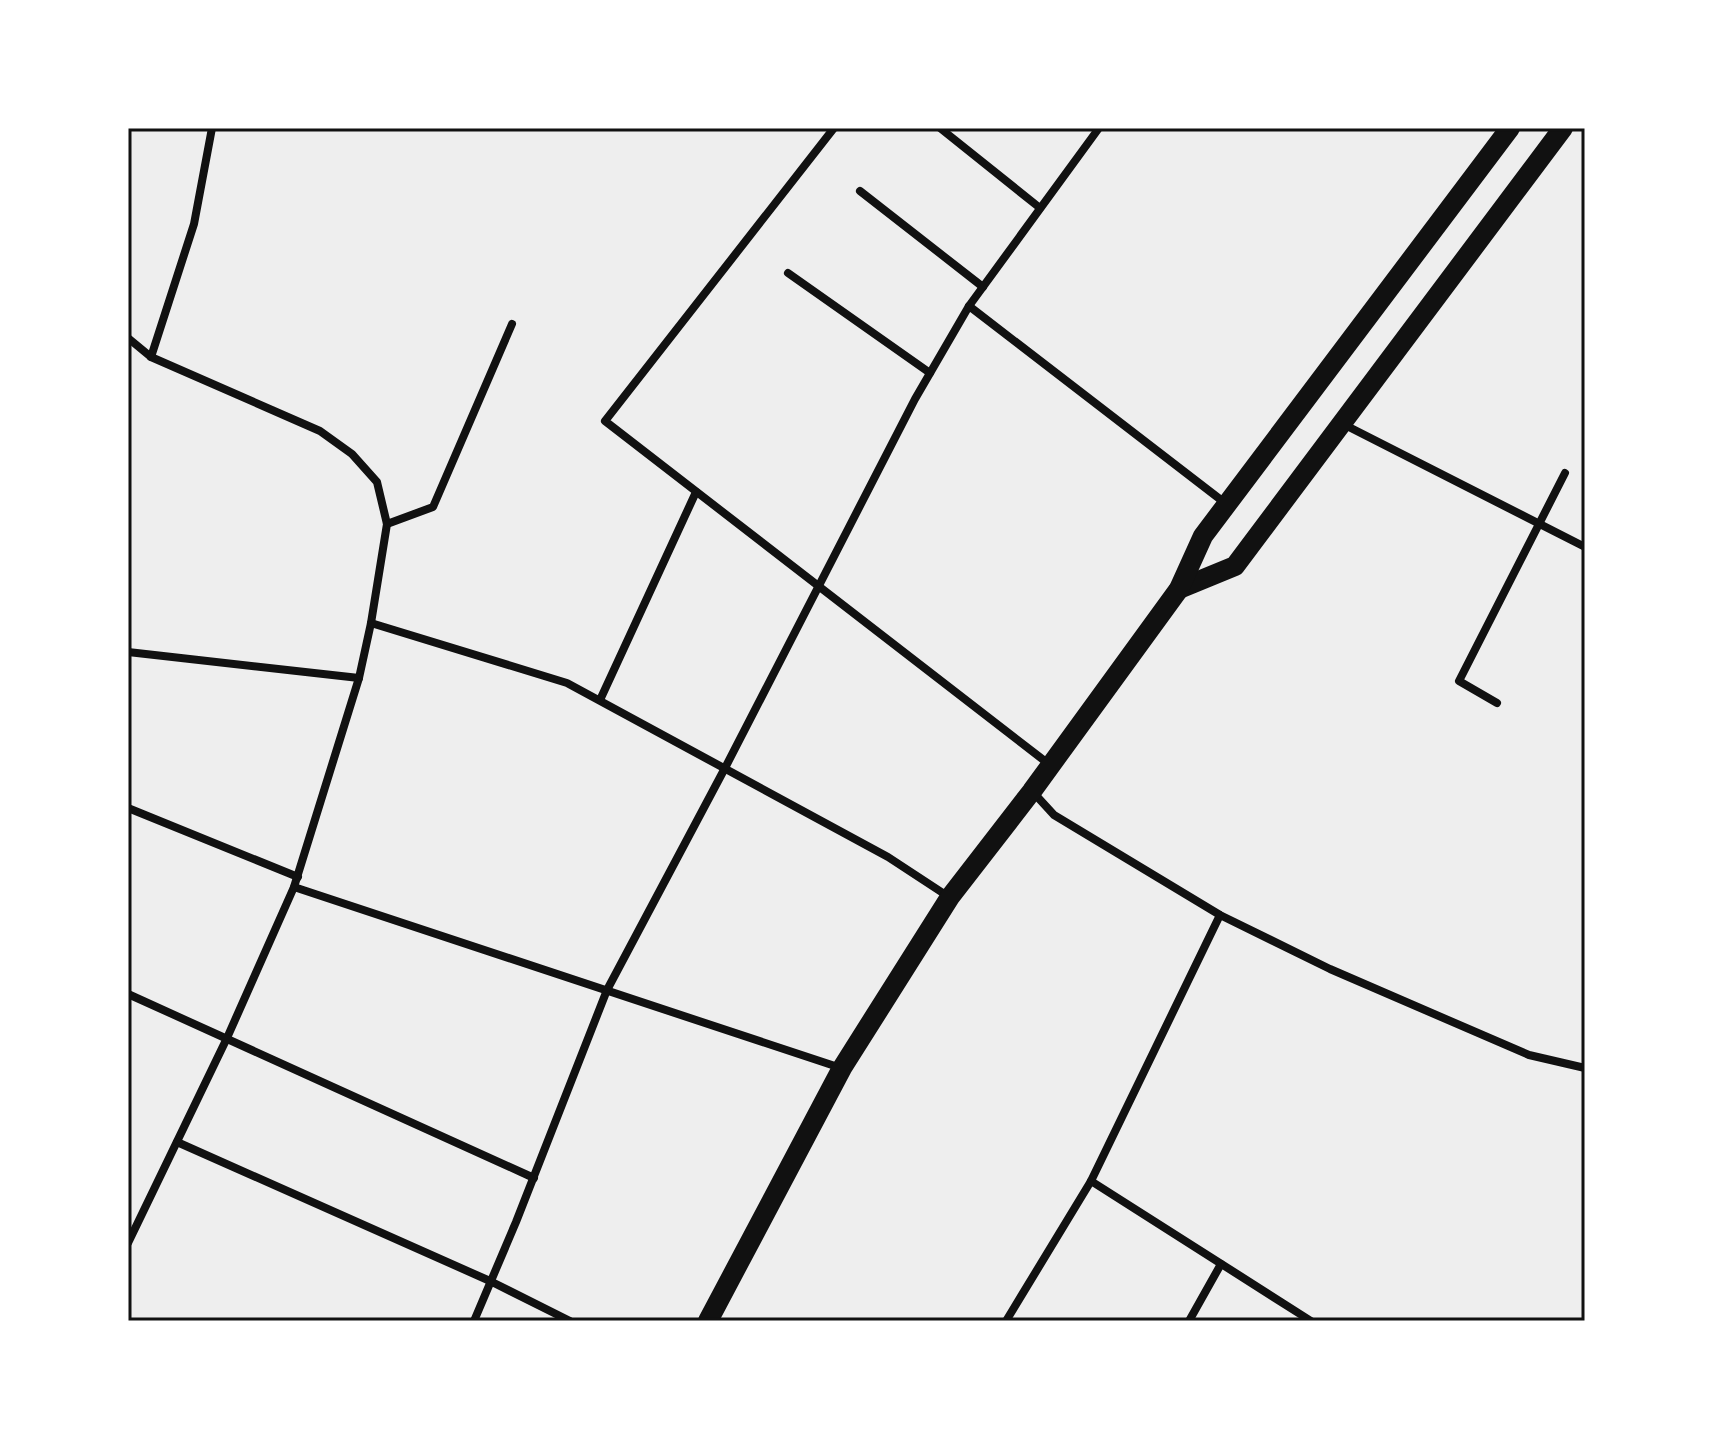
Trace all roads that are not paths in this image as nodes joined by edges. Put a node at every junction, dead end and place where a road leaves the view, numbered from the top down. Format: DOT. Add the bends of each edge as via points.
graph roads {
  1 [pos="212,128"];
  2 [pos="834,128"];
  3 [pos="940,128"];
  4 [pos="1510,128"];
  5 [pos="1563,128"];
  6 [pos="1095,129"];
  7 [pos="860,191"];
  8 [pos="1040,208"];
  9 [pos="788,273"];
  10 [pos="983,287"];
  11 [pos="969,306"];
  12 [pos="512,324"];
  13 [pos="128,338"];
  14 [pos="151,357"];
  15 [pos="930,373"];
  16 [pos="1342,423"];
  17 [pos="1565,473"];
  18 [pos="696,492"];
  19 [pos="1227,504"];
  20 [pos="387,524"];
  21 [pos="1539,524"];
  22 [pos="1585,547"];
  23 [pos="818,586"];
  24 [pos="1179,589"];
  25 [pos="371,623"];
  26 [pos="128,652"];
  27 [pos="359,678"];
  28 [pos="600,700"];
  29 [pos="1497,703"];
  30 [pos="1051,766"];
  31 [pos="725,768"];
  32 [pos="1032,791"];
  33 [pos="128,808"];
  34 [pos="296,882"];
  35 [pos="950,897"];
  36 [pos="1220,915"];
  37 [pos="607,990"];
  38 [pos="128,994"];
  39 [pos="227,1038"];
  40 [pos="842,1068"];
  41 [pos="1585,1068"];
  42 [pos="177,1142"];
  43 [pos="534,1178"];
  44 [pos="1091,1181"];
  45 [pos="128,1243"];
  46 [pos="1221,1264"];
  47 [pos="490,1281"];
  48 [pos="474,1321"];
  49 [pos="570,1321"];
  50 [pos="708,1321"];
  51 [pos="1006,1321"];
  52 [pos="1189,1321"];
  53 [pos="1311,1321"];
  1 -- 14 [label="street" via="194,224"];
  2 -- 18 [label="street" via="605,421"];
  3 -- 8 [label="street"];
  4 -- 19 [label="main road"];
  5 -- 16 [label="main road"];
  6 -- 8 [label="street"];
  7 -- 10 [label="street"];
  8 -- 10 [label="street"];
  9 -- 15 [label="street"];
  10 -- 11 [label="street"];
  11 -- 15 [label="street"];
  11 -- 19 [label="street"];
  12 -- 20 [label="street" via="433,507"];
  13 -- 14 [label="street"];
  14 -- 20 [label="street" via="320,431 352,454 377,482"];
  15 -- 23 [label="street"];
  16 -- 21 [label="street"];
  16 -- 24 [label="main road" via="1235,566"];
  17 -- 21 [label="street"];
  18 -- 23 [label="street"];
  18 -- 28 [label="street"];
  19 -- 24 [label="main road" via="1203,536"];
  20 -- 25 [label="street"];
  21 -- 22 [label="street"];
  21 -- 29 [label="street" via="1459,681"];
  23 -- 30 [label="street"];
  23 -- 31 [label="street"];
  24 -- 30 [label="main road"];
  25 -- 27 [label="street"];
  25 -- 28 [label="street" via="567,683"];
  26 -- 27 [label="street"];
  27 -- 34 [label="street"];
  28 -- 31 [label="street"];
  30 -- 32 [label="main road"];
  31 -- 35 [label="street"];
  31 -- 37 [label="street"];
  32 -- 35 [label="main road"];
  32 -- 36 [label="street" via="1054,815"];
  33 -- 34 [label="street"];
  34 -- 37 [label="street"];
  34 -- 39 [label="street"];
  35 -- 40 [label="main road"];
  36 -- 41 [label="street" via="1529,1055"];
  36 -- 44 [label="street"];
  37 -- 40 [label="street"];
  37 -- 43 [label="street"];
  38 -- 39 [label="street"];
  39 -- 42 [label="street"];
  39 -- 43 [label="street"];
  40 -- 50 [label="main road"];
  42 -- 45 [label="street"];
  42 -- 47 [label="street"];
  43 -- 47 [label="street"];
  44 -- 46 [label="street"];
  44 -- 51 [label="street"];
  46 -- 52 [label="street"];
  46 -- 53 [label="street"];
  47 -- 48 [label="street"];
  47 -- 49 [label="street"];
}
